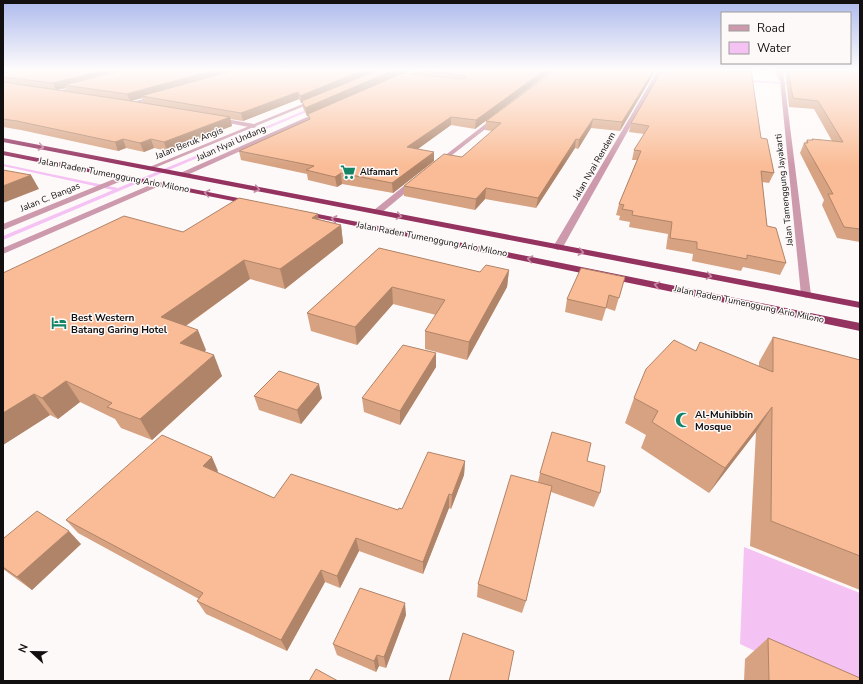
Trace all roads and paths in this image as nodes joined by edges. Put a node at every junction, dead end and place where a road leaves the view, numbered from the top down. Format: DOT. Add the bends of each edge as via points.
graph roads {
  1 [pos="136,102"];
  2 [pos="312,102"];
  3 [pos="642,102"];
  4 [pos="783,102"];
  5 [pos="121,103"];
  6 [pos="128,104"];
  7 [pos="144,107"];
  8 [pos="328,110"];
  9 [pos="505,111"];
  10 [pos="207,118"];
  11 [pos="254,126"];
  12 [pos="3,140"];
  13 [pos="3,152"];
  14 [pos="432,168"];
  15 [pos="153,169"];
  16 [pos="178,174"];
  17 [pos="131,178"];
  18 [pos="420,178"];
  19 [pos="156,183"];
  20 [pos="312,199"];
  21 [pos="265,205"];
  22 [pos="377,212"];
  23 [pos="3,227"];
  24 [pos="558,247"];
  25 [pos="3,251"];
  26 [pos="806,295"];
  27 [pos="860,305"];
  28 [pos="860,327"];
  1 -- 6 [label="street"];
  2 -- 11 [label="street, Jalan Beruk Angis"];
  3 -- 24 [label="street, Jalan Nyai Rendem"];
  4 -- 26 [label="street, Jalan Tamenggung Jayakarti"];
  5 -- 6 [label="street"];
  6 -- 7 [label="street"];
  8 -- 16 [label="street, Jalan Nyai Undang"];
  9 -- 14 [label="street"];
  10 -- 11 [label="street"];
  11 -- 15 [label="street, Jalan Beruk Angis"];
  12 -- 15 [label="highway, Jalan Raden Tumenggung Ario Milono, one-way"];
  13 -- 17 [label="highway, Jalan Raden Tumenggung Ario Milono"];
  15 -- 16 [label="highway, Jalan Raden Tumenggung Ario Milono"];
  16 -- 20 [label="highway, Jalan Raden Tumenggung Ario Milono, one-way"];
  17 -- 19 [label="highway, Jalan Raden Tumenggung Ario Milono"];
  17 -- 23 [label="street, Jalan C. Bangas"];
  18 -- 22 [label="street"];
  21 -- 19 [label="highway, Jalan Raden Tumenggung Ario Milono, one-way"];
  19 -- 25 [label="street"];
  20 -- 22 [label="highway, Jalan Raden Tumenggung Ario Milono"];
  28 -- 20 [label="highway, Jalan Raden Tumenggung Ario Milono, one-way" via="295,212"];
  22 -- 24 [label="highway, Jalan Raden Tumenggung Ario Milono, one-way"];
  24 -- 26 [label="highway, Jalan Raden Tumenggung Ario Milono, one-way"];
  26 -- 27 [label="highway, Jalan Raden Tumenggung Ario Milono"];
}
